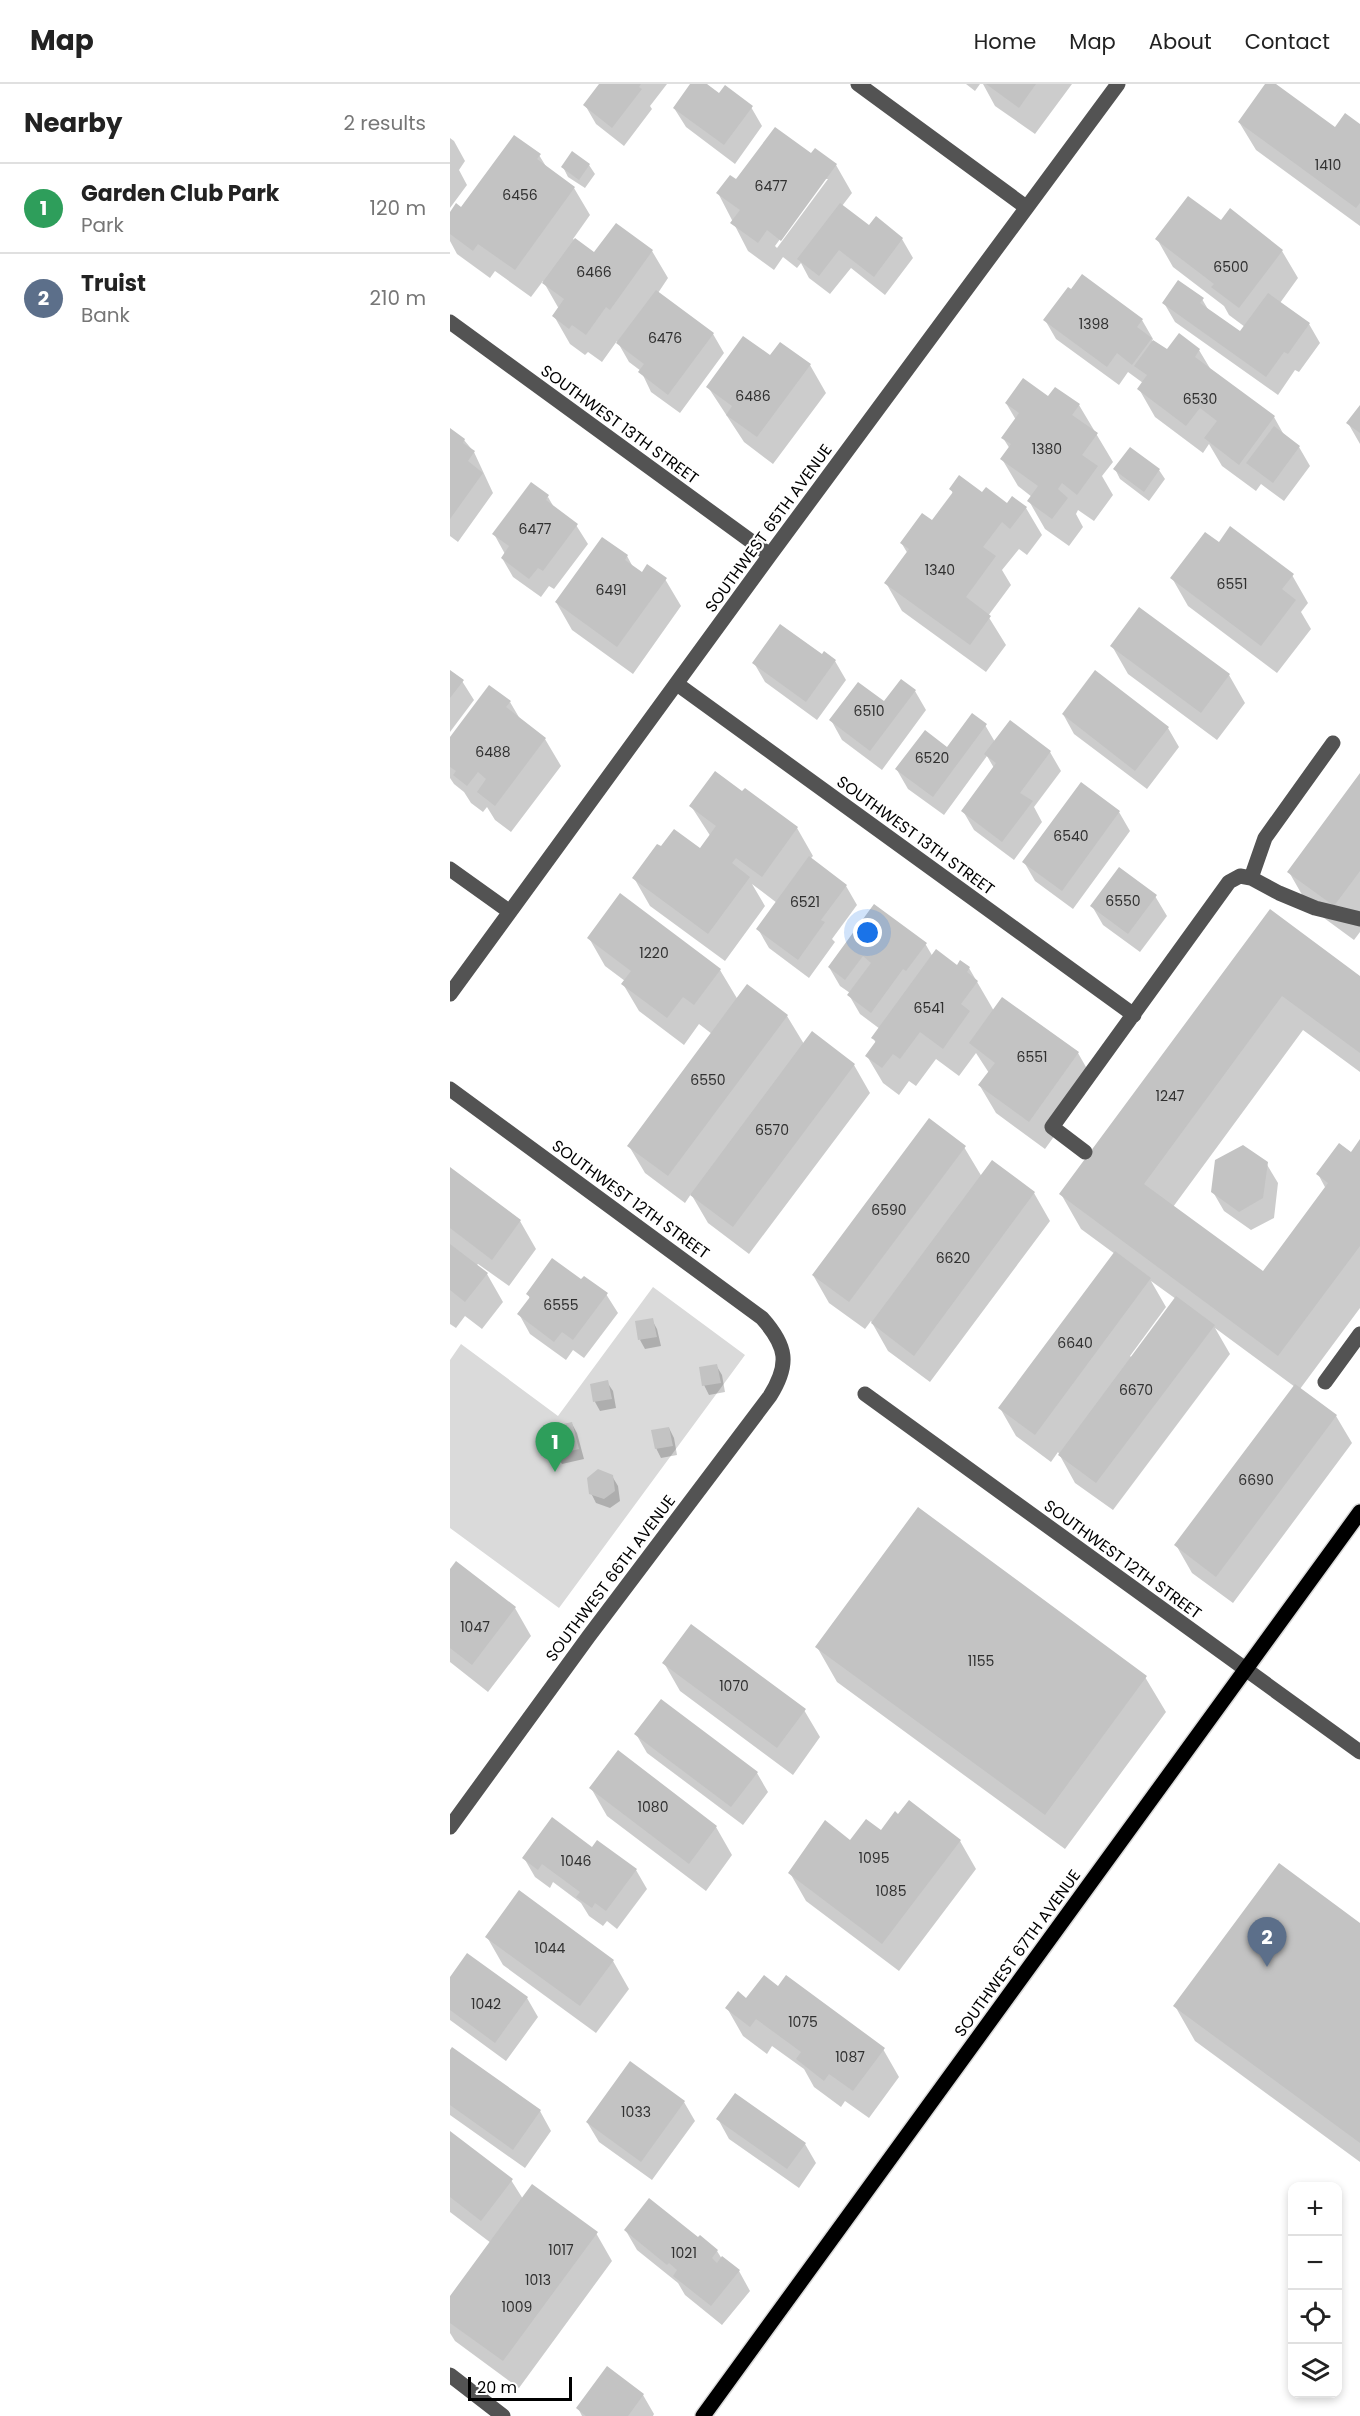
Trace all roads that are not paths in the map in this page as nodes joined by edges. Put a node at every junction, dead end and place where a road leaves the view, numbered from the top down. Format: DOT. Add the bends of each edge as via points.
graph roads {
  1 [pos="858,84"];
  2 [pos="1118,84"];
  3 [pos="1026,207"];
  4 [pos="450,322"];
  5 [pos="770,555"];
  6 [pos="677,684"];
  7 [pos="1333,743"];
  8 [pos="450,868"];
  9 [pos="1251,878"];
  10 [pos="510,912"];
  11 [pos="1360,919"];
  12 [pos="450,994"];
  13 [pos="1134,1015"];
  14 [pos="450,1089"];
  15 [pos="1085,1152"];
  16 [pos="1360,1334"];
  17 [pos="780,1346"];
  18 [pos="1325,1382"];
  19 [pos="864,1394"];
  20 [pos="1360,1512"];
  21 [pos="1245,1669"];
  22 [pos="1360,1752"];
  23 [pos="450,1827"];
  24 [pos="450,2375"];
  25 [pos="503,2416"];
  26 [pos="703,2416"];
  1 -- 3 [label="street"];
  2 -- 3 [label="street, SOUTHWEST 65TH AVENUE"];
  3 -- 5 [label="street, SOUTHWEST 65TH AVENUE"];
  4 -- 5 [label="street, SOUTHWEST 13TH STREET"];
  5 -- 6 [label="street, SOUTHWEST 65TH AVENUE"];
  6 -- 10 [label="street, SOUTHWEST 65TH AVENUE"];
  6 -- 13 [label="street, SOUTHWEST 13TH STREET"];
  7 -- 9 [label="street" via="1264,838"];
  8 -- 10 [label="street"];
  9 -- 11 [label="street" via="1315,908"];
  9 -- 13 [label="street" via="1240,876 1229,882"];
  10 -- 12 [label="street, SOUTHWEST 65TH AVENUE"];
  13 -- 15 [label="street" via="1052,1127"];
  14 -- 17 [label="street, SOUTHWEST 12TH STREET" via="744,1302 774,1331"];
  16 -- 18 [label="street"];
  17 -- 23 [label="street, SOUTHWEST 66TH AVENUE" via="784,1364 770,1396"];
  19 -- 21 [label="street, SOUTHWEST 12TH STREET"];
  20 -- 21 [label="main road, SOUTHWEST 67TH AVENUE"];
  21 -- 22 [label="street, SOUTHWEST 12TH STREET"];
  21 -- 26 [label="main road, SOUTHWEST 67TH AVENUE"];
  24 -- 25 [label="street"];
}
